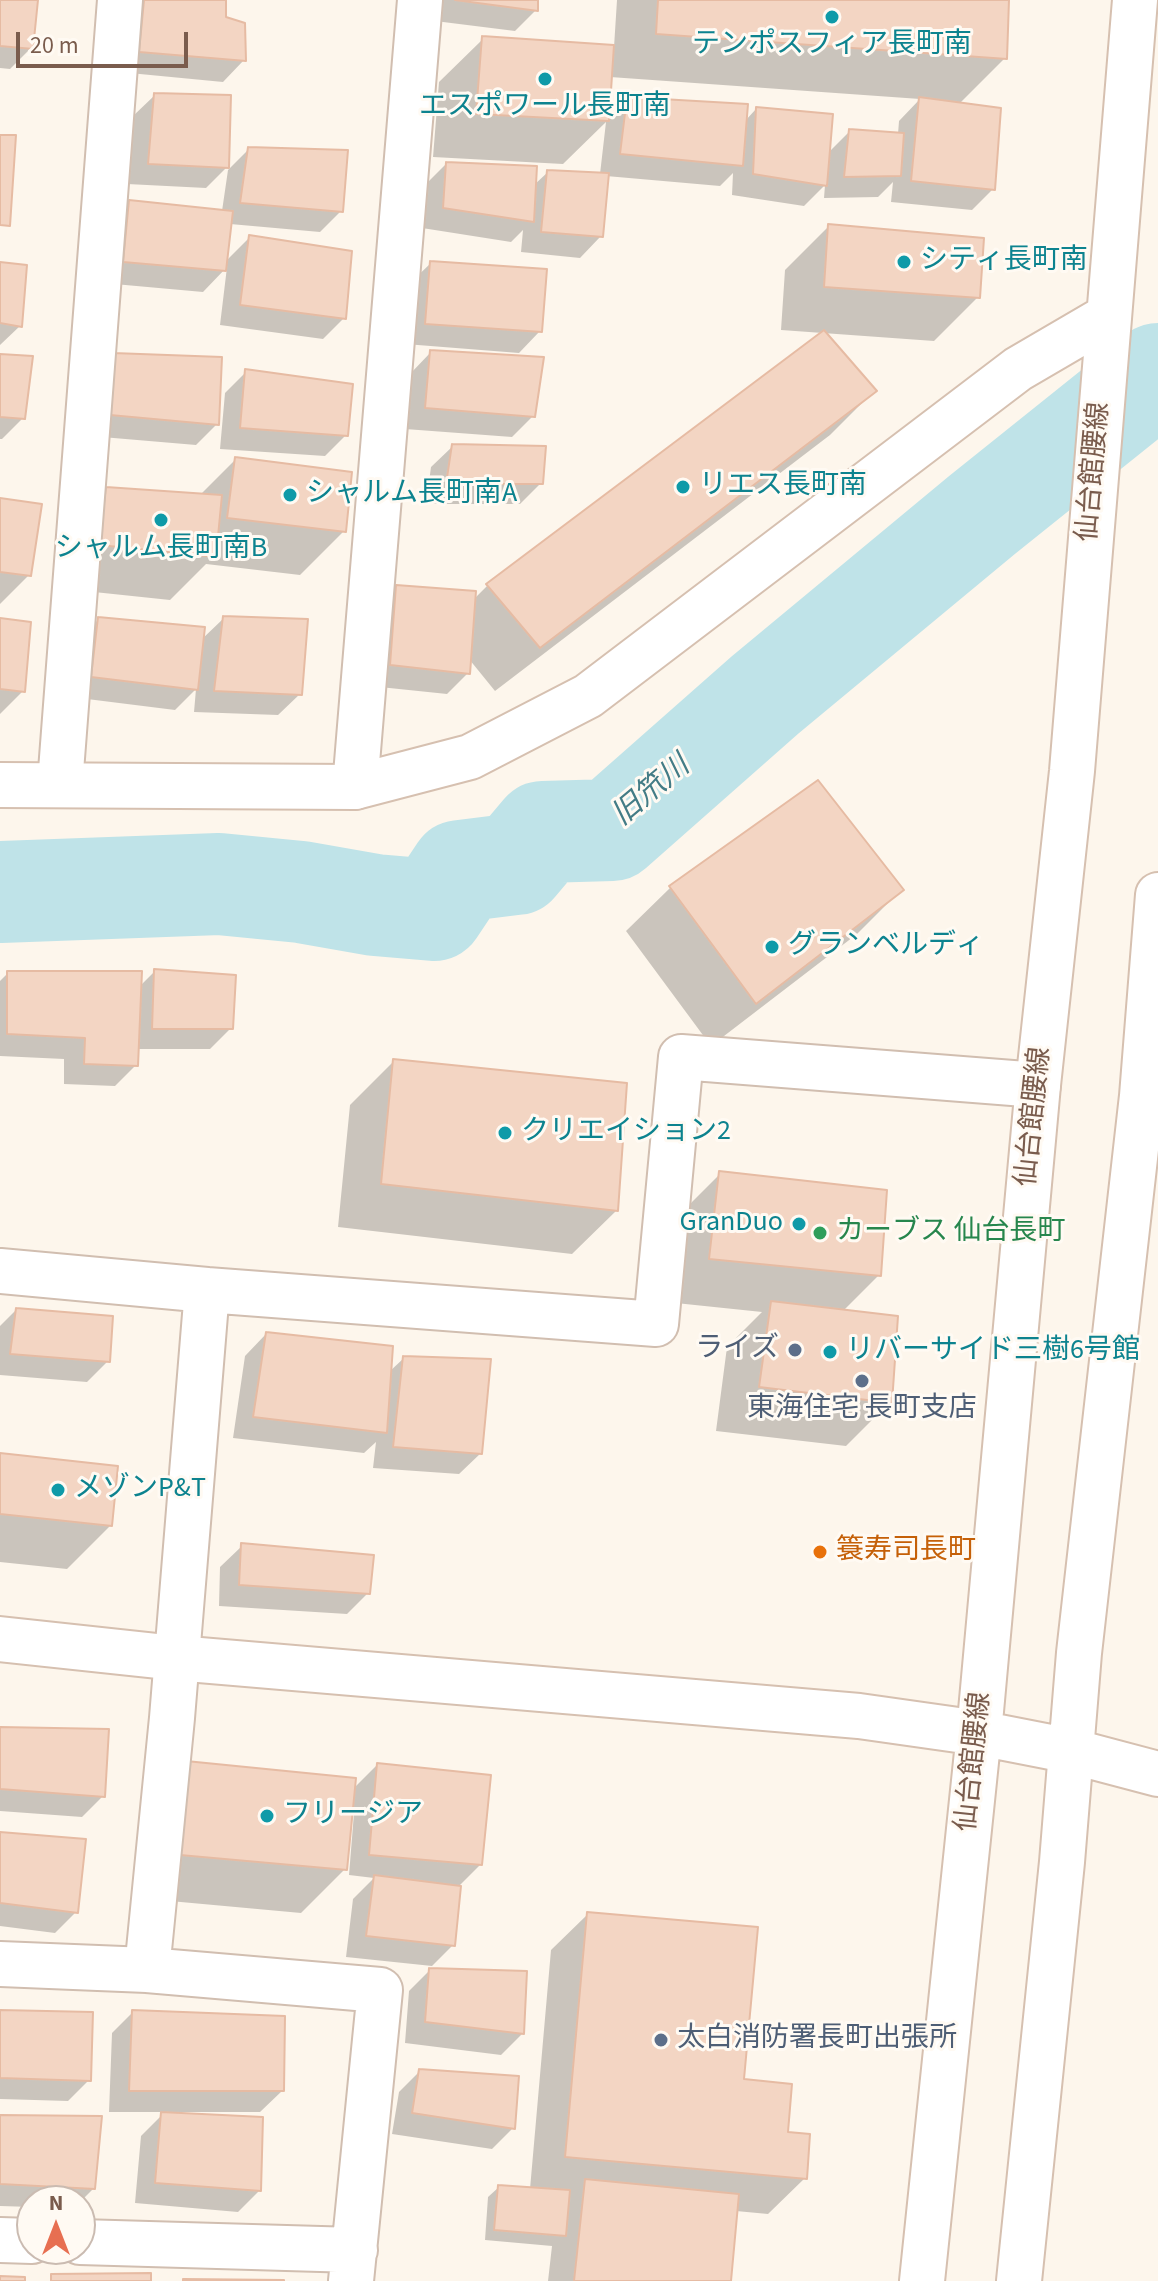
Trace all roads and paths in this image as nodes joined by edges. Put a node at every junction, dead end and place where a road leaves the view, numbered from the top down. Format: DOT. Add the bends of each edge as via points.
graph roads {
  1 [pos="120,0"];
  2 [pos="420,0"];
  3 [pos="1135,0"];
  4 [pos="1106,333"];
  5 [pos="60,784"];
  6 [pos="0,785"];
  7 [pos="355,787"];
  8 [pos="1158,895"];
  9 [pos="1038,1085"];
  10 [pos="0,1271"];
  11 [pos="207,1290"];
  12 [pos="0,1639"];
  13 [pos="176,1658"];
  14 [pos="979,1733"];
  15 [pos="1071,1751"];
  16 [pos="1158,1774"];
  17 [pos="0,1964"];
  18 [pos="147,1970"];
  19 [pos="96,2243"];
  20 [pos="353,2266"];
  21 [pos="922,2281"];
  22 [pos="1019,2281"];
  1 -- 5 [label="street"];
  2 -- 7 [label="street"];
  3 -- 4 [label="street, 仙台館腰線"];
  4 -- 7 [label="street" via="1018,369 588,696 470,757"];
  4 -- 9 [label="street, 仙台館腰線" via="1072,771"];
  5 -- 6 [label="street"];
  5 -- 7 [label="street"];
  8 -- 15 [label="street" via="1142,1096"];
  9 -- 11 [label="street" via="681,1057 656,1324"];
  9 -- 14 [label="street, 仙台館腰線"];
  10 -- 11 [label="street"];
  11 -- 13 [label="street"];
  12 -- 13 [label="street"];
  13 -- 14 [label="street" via="859,1716"];
  13 -- 18 [label="street"];
  14 -- 15 [label="street"];
  14 -- 21 [label="street, 仙台館腰線"];
  15 -- 16 [label="street"];
  15 -- 22 [label="street"];
  17 -- 18 [label="street"];
  18 -- 20 [label="street" via="380,1990"];
  19 -- 20 [label="street"];
}
